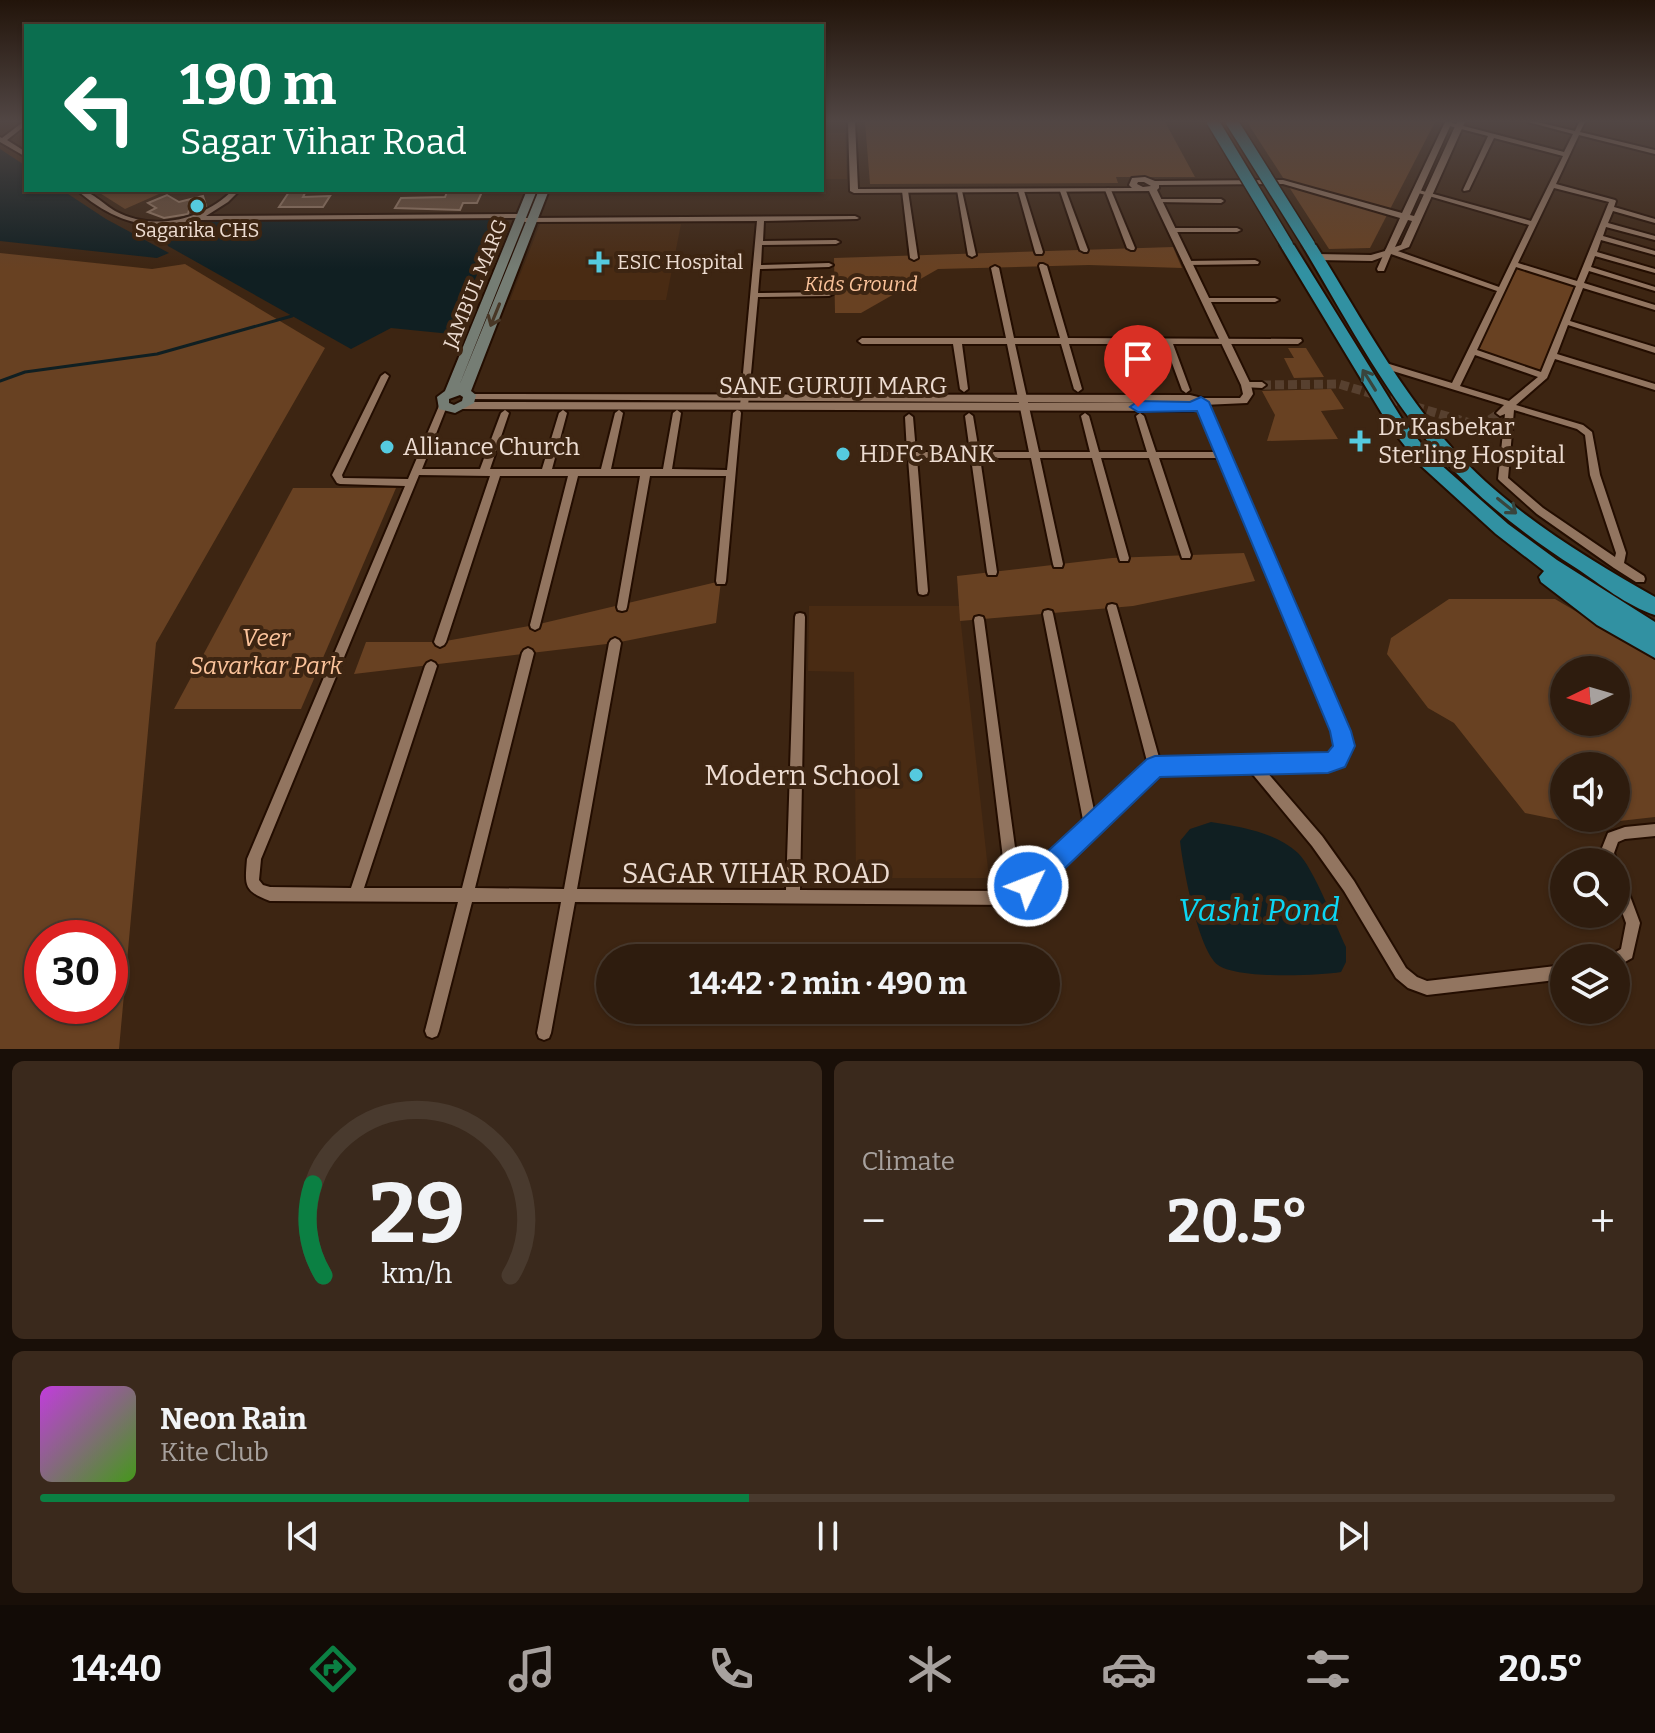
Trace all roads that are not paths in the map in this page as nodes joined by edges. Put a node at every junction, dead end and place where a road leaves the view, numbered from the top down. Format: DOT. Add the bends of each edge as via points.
graph roads {
  1 [pos="853,171"];
  2 [pos="1242,171"];
  3 [pos="1263,171"];
  4 [pos="1426,171"];
  5 [pos="1439,171"];
  6 [pos="1475,171"];
  7 [pos="1559,171"];
  8 [pos="1552,185"];
  9 [pos="1151,187"];
  10 [pos="1108,190"];
  11 [pos="1466,190"];
  12 [pos="905,191"];
  13 [pos="959,191"];
  14 [pos="1021,191"];
  15 [pos="1063,191"];
  16 [pos="1417,191"];
  17 [pos="83,192"];
  18 [pos="235,192"];
  19 [pos="532,192"];
  20 [pos="543,192"];
  21 [pos="1429,194"];
  22 [pos="1158,201"];
  23 [pos="1221,201"];
  24 [pos="1610,208"];
  25 [pos="1405,216"];
  26 [pos="196,218"];
  27 [pos="525,218"];
  28 [pos="855,218"];
  29 [pos="761,219"];
  30 [pos="1418,220"];
  31 [pos="1655,221"];
  32 [pos="1533,224"];
  33 [pos="1604,224"];
  34 [pos="1172,230"];
  35 [pos="1237,230"];
  36 [pos="1599,237"];
  37 [pos="1655,238"];
  38 [pos="836,242"];
  39 [pos="759,243"];
  40 [pos="1131,248"];
  41 [pos="1084,250"];
  42 [pos="1313,251"];
  43 [pos="1389,251"];
  44 [pos="1039,252"];
  45 [pos="1593,253"];
  46 [pos="1655,253"];
  47 [pos="972,255"];
  48 [pos="914,258"];
  49 [pos="1255,262"];
  50 [pos="1187,263"];
  51 [pos="1514,264"];
  52 [pos="829,265"];
  53 [pos="1043,266"];
  54 [pos="756,267"];
  55 [pos="995,268"];
  56 [pos="1587,268"];
  57 [pos="1381,269"];
  58 [pos="1655,271"];
  59 [pos="1581,284"];
  60 [pos="1655,289"];
  61 [pos="1501,290"];
  62 [pos="829,294"];
  63 [pos="754,295"];
  64 [pos="1205,300"];
  65 [pos="1275,300"];
  66 [pos="1655,308"];
  67 [pos="1566,322"];
  68 [pos="862,341"];
  69 [pos="957,341"];
  70 [pos="1012,341"];
  71 [pos="1065,341"];
  72 [pos="1116,341"];
  73 [pos="1168,341"];
  74 [pos="1225,341"];
  75 [pos="1298,341"];
  76 [pos="1655,350"];
  77 [pos="1472,351"];
  78 [pos="1552,355"];
  79 [pos="1386,366"];
  80 [pos="385,376"];
  81 [pos="1544,376"];
  82 [pos="1246,385"];
  83 [pos="1262,385"];
  84 [pos="1455,387"];
  85 [pos="1655,387"];
  86 [pos="964,389"];
  87 [pos="1078,389"];
  88 [pos="1132,389"];
  89 [pos="1186,390"];
  90 [pos="458,400"];
  91 [pos="1025,402"];
  92 [pos="1201,402"];
  93 [pos="1510,405"];
  94 [pos="742,406"];
  95 [pos="505,413"];
  96 [pos="563,413"];
  97 [pos="619,413"];
  98 [pos="677,413"];
  99 [pos="1500,413"];
  100 [pos="969,416"];
  101 [pos="1085,416"];
  102 [pos="1140,416"];
  103 [pos="909,417"];
  104 [pos="867,455"];
  105 [pos="912,455"];
  106 [pos="974,455"];
  107 [pos="1036,455"];
  108 [pos="1096,455"];
  109 [pos="1153,455"];
  110 [pos="1223,455"];
  111 [pos="1503,471"];
  112 [pos="490,472"];
  113 [pos="546,472"];
  114 [pos="574,472"];
  115 [pos="646,472"];
  116 [pos="605,473"];
  117 [pos="667,473"];
  118 [pos="731,473"];
  119 [pos="414,478"];
  120 [pos="1483,486"];
  121 [pos="1458,491"];
  122 [pos="1186,555"];
  123 [pos="1124,558"];
  124 [pos="1058,564"];
  125 [pos="1618,565"];
  126 [pos="992,572"];
  127 [pos="1640,579"];
  128 [pos="721,581"];
  129 [pos="923,591"];
  130 [pos="622,607"];
  131 [pos="1655,607"];
  132 [pos="1112,608"];
  133 [pos="1048,614"];
  134 [pos="800,617"];
  135 [pos="979,620"];
  136 [pos="535,625"];
  137 [pos="1655,632"];
  138 [pos="440,642"];
  139 [pos="615,643"];
  140 [pos="1655,649"];
  141 [pos="528,653"];
  142 [pos="431,666"];
  143 [pos="1252,764"];
  144 [pos="1155,767"];
  145 [pos="1091,827"];
  146 [pos="1655,830"];
  147 [pos="1609,848"];
  148 [pos="355,895"];
  149 [pos="466,896"];
  150 [pos="569,896"];
  151 [pos="793,897"];
  152 [pos="1015,898"];
  153 [pos="1630,915"];
  154 [pos="1629,944"];
  155 [pos="1550,974"];
  156 [pos="432,1031"];
  157 [pos="544,1033"];
  1 -- 12 [label="street" via="854,191"];
  121 -- 2 [label="highway, one-way, bridge" via="1396,423"];
  3 -- 42 [label="highway, bridge"];
  4 -- 16 [label="street"];
  5 -- 21 [label="street"];
  6 -- 11 [label="street"];
  7 -- 8 [label="street"];
  8 -- 24 [label="street" via="1613,201"];
  8 -- 32 [label="street"];
  9 -- 10 [label="street"];
  9 -- 10 [label="street" via="1145,179"];
  9 -- 22 [label="street"];
  9 -- 25 [label="street" via="1283,182"];
  10 -- 15 [label="street"];
  10 -- 40 [label="street"];
  12 -- 13 [label="street"];
  12 -- 48 [label="street"];
  13 -- 14 [label="street"];
  13 -- 47 [label="street"];
  14 -- 15 [label="street"];
  14 -- 44 [label="street"];
  15 -- 41 [label="street"];
  16 -- 21 [label="street"];
  16 -- 25 [label="street"];
  17 -- 26 [label="street" via="118,216 139,222"];
  18 -- 26 [label="street" via="224,205"];
  19 -- 27 [label="main road, JAMBUL MARG"];
  20 -- 27 [label="main road, JAMBUL MARG"];
  21 -- 30 [label="street"];
  21 -- 32 [label="street"];
  22 -- 23 [label="street"];
  22 -- 34 [label="street"];
  24 -- 31 [label="street"];
  24 -- 33 [label="street"];
  25 -- 30 [label="street"];
  25 -- 43 [label="street"];
  26 -- 27 [label="street"];
  27 -- 29 [label="street"];
  27 -- 90 [label="main road, JAMBUL MARG"];
  28 -- 29 [label="street"];
  29 -- 39 [label="street"];
  30 -- 43 [label="street" via="1406,246"];
  32 -- 51 [label="street"];
  33 -- 36 [label="street"];
  33 -- 37 [label="street"];
  34 -- 35 [label="street"];
  34 -- 50 [label="street"];
  36 -- 45 [label="street"];
  36 -- 46 [label="street"];
  38 -- 39 [label="street"];
  39 -- 54 [label="street"];
  42 -- 43 [label="street" via="1369,258"];
  42 -- 79 [label="highway"];
  43 -- 57 [label="street"];
  43 -- 61 [label="street"];
  45 -- 56 [label="street"];
  45 -- 58 [label="street"];
  49 -- 50 [label="street"];
  50 -- 64 [label="street"];
  51 -- 59 [label="street"];
  51 -- 61 [label="street"];
  52 -- 54 [label="street"];
  53 -- 71 [label="street"];
  54 -- 63 [label="street"];
  55 -- 70 [label="street"];
  56 -- 59 [label="street"];
  56 -- 60 [label="street"];
  59 -- 66 [label="street"];
  59 -- 67 [label="street"];
  61 -- 77 [label="street"];
  62 -- 63 [label="street"];
  63 -- 94 [label="street"];
  64 -- 65 [label="street"];
  64 -- 74 [label="street"];
  67 -- 76 [label="street"];
  67 -- 78 [label="street"];
  68 -- 69 [label="street"];
  69 -- 70 [label="street"];
  69 -- 86 [label="street"];
  70 -- 71 [label="street"];
  70 -- 91 [label="street"];
  71 -- 72 [label="street"];
  71 -- 87 [label="street"];
  72 -- 73 [label="street"];
  72 -- 88 [label="street"];
  73 -- 74 [label="street"];
  73 -- 89 [label="street"];
  74 -- 75 [label="street"];
  74 -- 82 [label="street"];
  77 -- 81 [label="street"];
  77 -- 84 [label="street"];
  78 -- 81 [label="street"];
  78 -- 85 [label="street"];
  79 -- 84 [label="street"];
  79 -- 120 [label="highway" via="1422,422"];
  80 -- 119 [label="street" via="337,475 351,483"];
  81 -- 93 [label="street"];
  82 -- 83 [label="street"];
  82 -- 92 [label="street, SANE GURUJI MARG" via="1243,401"];
  84 -- 93 [label="street"];
  90 -- 94 [label="street, SANE GURUJI MARG"];
  90 -- 119 [label="street, SAGAR VIHAR ROAD" via="438,420"];
  91 -- 92 [label="street, SANE GURUJI MARG" via="1193,407"];
  91 -- 94 [label="street, SANE GURUJI MARG"];
  91 -- 107 [label="street"];
  92 -- 110 [label="street"];
  93 -- 99 [label="street"];
  93 -- 111 [label="street"];
  93 -- 125 [label="street" via="1589,434 1595,475 1621,553"];
  94 -- 118 [label="street"];
  95 -- 112 [label="street"];
  96 -- 113 [label="street"];
  97 -- 116 [label="street"];
  98 -- 117 [label="street"];
  100 -- 106 [label="street"];
  101 -- 108 [label="street"];
  102 -- 109 [label="street"];
  103 -- 105 [label="street"];
  104 -- 105 [label="street"];
  105 -- 106 [label="street"];
  105 -- 129 [label="street"];
  106 -- 107 [label="street"];
  106 -- 126 [label="street"];
  107 -- 108 [label="street"];
  107 -- 124 [label="street"];
  108 -- 109 [label="street"];
  108 -- 123 [label="street"];
  109 -- 110 [label="street"];
  109 -- 122 [label="street"];
  110 -- 143 [label="street" via="1344,746 1337,760 1328,763"];
  111 -- 120 [label="street"];
  111 -- 125 [label="street" via="1510,487"];
  112 -- 113 [label="street"];
  112 -- 119 [label="street"];
  112 -- 138 [label="street"];
  113 -- 114 [label="street"];
  114 -- 116 [label="street"];
  114 -- 136 [label="street"];
  115 -- 116 [label="street"];
  115 -- 117 [label="street"];
  115 -- 130 [label="street"];
  117 -- 118 [label="street"];
  118 -- 128 [label="street"];
  119 -- 148 [label="street, SAGAR VIHAR ROAD" via="251,872 252,883 270,894"];
  120 -- 131 [label="highway, one-way" via="1569,553"];
  121 -- 137 [label="highway" via="1550,565"];
  121 -- 140 [label="highway" via="1565,590"];
  125 -- 127 [label="street"];
  132 -- 144 [label="street"];
  133 -- 145 [label="street"];
  134 -- 151 [label="street"];
  135 -- 152 [label="street"];
  139 -- 150 [label="street"];
  141 -- 149 [label="street"];
  142 -- 148 [label="street"];
  143 -- 144 [label="street"];
  143 -- 155 [label="street" via="1317,841 1391,960 1413,983 1427,988"];
  144 -- 145 [label="street"];
  145 -- 152 [label="street"];
  146 -- 147 [label="street" via="1625,833 1613,838"];
  148 -- 149 [label="street, SAGAR VIHAR ROAD"];
  149 -- 150 [label="street, SAGAR VIHAR ROAD"];
  149 -- 156 [label="street"];
  150 -- 151 [label="street, SAGAR VIHAR ROAD"];
  150 -- 157 [label="street"];
  151 -- 152 [label="street, SAGAR VIHAR ROAD"];
  153 -- 154 [label="street"];
}
